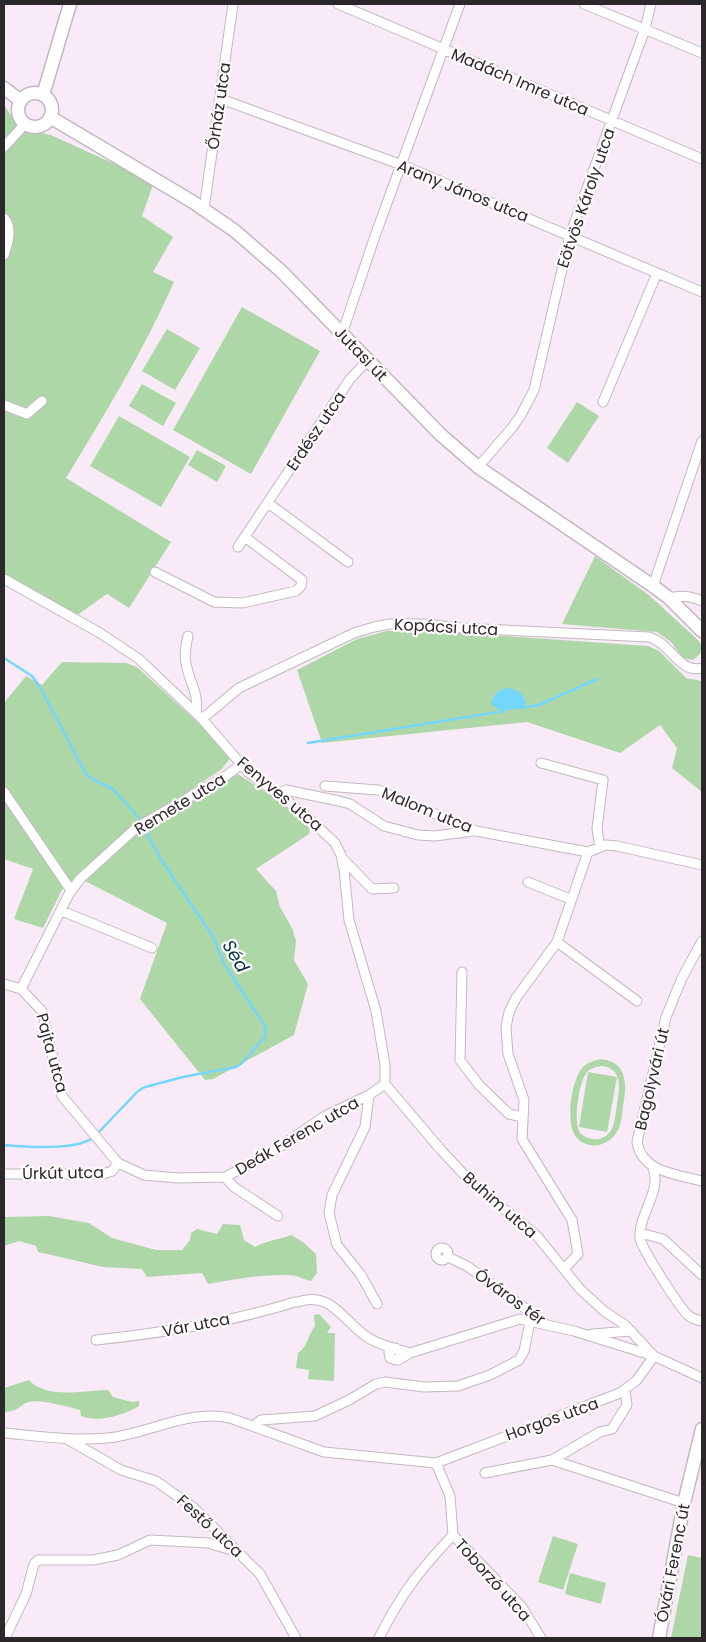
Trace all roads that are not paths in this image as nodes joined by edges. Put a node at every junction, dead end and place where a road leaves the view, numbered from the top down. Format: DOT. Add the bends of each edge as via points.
graph roads {
  1 [pos="233,4"];
  2 [pos="338,4"];
  3 [pos="460,4"];
  4 [pos="584,4"];
  5 [pos="651,4"];
  6 [pos="67,5"];
  7 [pos="645,29"];
  8 [pos="444,50"];
  9 [pos="702,54"];
  10 [pos="4,88"];
  11 [pos="43,95"];
  12 [pos="221,99"];
  13 [pos="21,101"];
  14 [pos="50,117"];
  15 [pos="612,122"];
  16 [pos="25,124"];
  17 [pos="4,147"];
  18 [pos="702,159"];
  19 [pos="402,165"];
  20 [pos="204,209"];
  21 [pos="6,220"];
  22 [pos="570,234"];
  23 [pos="4,255"];
  24 [pos="656,273"];
  25 [pos="702,292"];
  26 [pos="342,334"];
  27 [pos="368,360"];
  28 [pos="42,401"];
  29 [pos="602,402"];
  30 [pos="4,406"];
  31 [pos="702,441"];
  32 [pos="478,466"];
  33 [pos="268,503"];
  34 [pos="245,537"];
  35 [pos="238,547"];
  36 [pos="348,562"];
  37 [pos="155,572"];
  38 [pos="4,580"];
  39 [pos="653,586"];
  40 [pos="669,598"];
  41 [pos="702,601"];
  42 [pos="702,631"];
  43 [pos="188,636"];
  44 [pos="702,668"];
  45 [pos="199,716"];
  46 [pos="540,763"];
  47 [pos="240,765"];
  48 [pos="324,786"];
  49 [pos="4,792"];
  50 [pos="276,794"];
  51 [pos="476,831"];
  52 [pos="600,847"];
  53 [pos="588,852"];
  54 [pos="342,858"];
  55 [pos="702,865"];
  56 [pos="528,882"];
  57 [pos="73,888"];
  58 [pos="394,888"];
  59 [pos="570,899"];
  60 [pos="62,911"];
  61 [pos="702,941"];
  62 [pos="557,942"];
  63 [pos="152,948"];
  64 [pos="462,972"];
  65 [pos="4,984"];
  66 [pos="21,989"];
  67 [pos="637,1000"];
  68 [pos="384,1084"];
  69 [pos="369,1095"];
  70 [pos="523,1120"];
  71 [pos="99,1140"];
  72 [pos="118,1163"];
  73 [pos="653,1169"];
  74 [pos="4,1174"];
  75 [pos="225,1176"];
  76 [pos="702,1181"];
  77 [pos="278,1216"];
  78 [pos="640,1233"];
  79 [pos="448,1257"];
  80 [pos="564,1269"];
  81 [pos="702,1275"];
  82 [pos="377,1304"];
  83 [pos="702,1321"];
  84 [pos="530,1322"];
  85 [pos="550,1326"];
  86 [pos="574,1331"];
  87 [pos="631,1331"];
  88 [pos="619,1333"];
  89 [pos="96,1340"];
  90 [pos="620,1346"];
  91 [pos="398,1348"];
  92 [pos="410,1353"];
  93 [pos="654,1356"];
  94 [pos="702,1378"];
  95 [pos="625,1390"];
  96 [pos="253,1426"];
  97 [pos="702,1429"];
  98 [pos="4,1433"];
  99 [pos="64,1437"];
  100 [pos="552,1460"];
  101 [pos="436,1463"];
  102 [pos="486,1473"];
  103 [pos="684,1503"];
  104 [pos="453,1535"];
  105 [pos="238,1552"];
  106 [pos="5,1638"];
  107 [pos="296,1638"];
  108 [pos="379,1638"];
  109 [pos="541,1638"];
  110 [pos="659,1638"];
  1 -- 12 [label="street, Őrház utca"];
  2 -- 8 [label="street, Madách Imre utca"];
  3 -- 8 [label="street"];
  4 -- 7 [label="street"];
  5 -- 7 [label="street, Eötvös Károly utca"];
  6 -- 11 [label="street"];
  7 -- 9 [label="street"];
  7 -- 15 [label="street, Eötvös Károly utca"];
  8 -- 15 [label="street, Madách Imre utca"];
  8 -- 19 [label="street"];
  10 -- 13 [label="street"];
  11 -- 13 [label="street" via="28,94"];
  11 -- 14 [label="street" via="50,102"];
  12 -- 19 [label="street, Arany János utca"];
  12 -- 20 [label="street, Őrház utca"];
  13 -- 16 [label="street" via="18,113"];
  14 -- 16 [label="street" via="39,126"];
  14 -- 20 [label="street, Jutasi út"];
  15 -- 18 [label="street, Madách Imre utca"];
  15 -- 22 [label="street, Eötvös Károly utca"];
  16 -- 17 [label="street"];
  19 -- 22 [label="street, Arany János utca"];
  19 -- 26 [label="street"];
  20 -- 26 [label="street, Jutasi út" via="268,258"];
  21 -- 23 [label="street" via="9,241"];
  22 -- 24 [label="street, Arany János utca"];
  22 -- 32 [label="street, Eötvös Károly utca" via="534,390 521,415"];
  24 -- 25 [label="street, Arany János utca"];
  24 -- 29 [label="street"];
  26 -- 27 [label="street, Jutasi út"];
  27 -- 32 [label="street, Jutasi út" via="441,435"];
  27 -- 33 [label="street, Erdész utca" via="350,379"];
  28 -- 30 [label="street" via="27,414"];
  31 -- 39 [label="street"];
  32 -- 39 [label="street, Jutasi út"];
  33 -- 34 [label="street, Erdész utca"];
  33 -- 36 [label="street"];
  34 -- 35 [label="street, Erdész utca"];
  34 -- 37 [label="street" via="302,580 301,586 296,591 242,603 214,602"];
  38 -- 45 [label="street, Fenyves utca" via="138,659"];
  39 -- 40 [label="street, Jutasi út"];
  40 -- 41 [label="street" via="691,596"];
  40 -- 42 [label="street, Jutasi út"];
  43 -- 45 [label="street" via="185,662 198,700"];
  44 -- 45 [label="street, Kopácsi utca" via="695,670 681,664 663,644 649,637 390,624 354,634 253,680"];
  45 -- 47 [label="street, Fenyves utca"];
  46 -- 52 [label="street" via="603,780 597,830"];
  47 -- 50 [label="street, Fenyves utca"];
  47 -- 57 [label="street, Remete utca" via="136,828"];
  48 -- 51 [label="street, Malom utca" via="378,790"];
  49 -- 57 [label="street" via="68,886"];
  50 -- 51 [label="street" via="286,790 350,804 384,826 418,835"];
  50 -- 54 [label="street, Fenyves utca" via="326,833"];
  51 -- 53 [label="street, Malom utca"];
  52 -- 53 [label="street"];
  52 -- 55 [label="street" via="617,846"];
  53 -- 59 [label="street"];
  54 -- 58 [label="street" via="372,889"];
  54 -- 68 [label="street, Fenyves utca" via="349,920 376,1011 385,1065"];
  56 -- 59 [label="street"];
  57 -- 60 [label="street, Remete utca"];
  59 -- 62 [label="street"];
  60 -- 63 [label="street"];
  60 -- 66 [label="street, Remete utca"];
  61 -- 73 [label="street, Bagolyvári út" via="666,1017 639,1134 638,1150"];
  62 -- 67 [label="street"];
  62 -- 70 [label="street" via="516,998 506,1027 508,1054 524,1100"];
  64 -- 70 [label="street" via="460,1060 479,1085 509,1114"];
  65 -- 66 [label="street"];
  66 -- 71 [label="street, Pajta utca" via="45,1018 62,1096"];
  68 -- 69 [label="street, Deák Ferenc utca"];
  68 -- 80 [label="street, Buhim utca" via="456,1167 537,1236"];
  69 -- 75 [label="street, Deák Ferenc utca" via="331,1112 275,1151"];
  69 -- 82 [label="street" via="365,1127 332,1195 329,1213 337,1245 361,1275"];
  70 -- 80 [label="street" via="524,1144 572,1220 578,1254"];
  71 -- 72 [label="street, Deák Ferenc utca"];
  72 -- 74 [label="street, Úrkút utca" via="112,1171 103,1174"];
  72 -- 75 [label="street, Deák Ferenc utca" via="144,1175 178,1178"];
  73 -- 76 [label="street"];
  73 -- 78 [label="street" via="656,1181"];
  75 -- 77 [label="street" via="234,1187"];
  78 -- 81 [label="street" via="663,1238"];
  78 -- 83 [label="street" via="642,1247 682,1308 691,1318"];
  79 -- 85 [label="street, Óváros tér" via="467,1266"];
  80 -- 87 [label="street, Buhim utca" via="589,1298"];
  84 -- 85 [label="street, Óváros tér"];
  84 -- 92 [label="street, Óváros tér" via="510,1321"];
  84 -- 96 [label="street" via="524,1351 518,1360 490,1375 458,1386 424,1387 385,1382 315,1416 261,1420"];
  85 -- 86 [label="street"];
  86 -- 88 [label="street" via="606,1335"];
  86 -- 90 [label="street"];
  87 -- 88 [label="street"];
  87 -- 93 [label="street, Buhim utca"];
  88 -- 90 [label="street" via="617,1340"];
  89 -- 91 [label="street, Vár utca" via="142,1336 311,1299 329,1303 370,1339"];
  90 -- 93 [label="street"];
  91 -- 92 [label="street"];
  91 -- 92 [label="street, Óváros tér" via="392,1348 389,1354 392,1359 398,1360"];
  93 -- 94 [label="street"];
  93 -- 95 [label="street, Horgos utca" via="637,1380"];
  95 -- 100 [label="street" via="627,1405 612,1428"];
  95 -- 101 [label="street, Horgos utca"];
  96 -- 99 [label="street" via="214,1415 107,1438"];
  96 -- 101 [label="street" via="324,1452"];
  97 -- 103 [label="street, Óvári Ferenc út"];
  98 -- 99 [label="street"];
  99 -- 105 [label="street, Festő utca" via="111,1465 146,1476 181,1498"];
  100 -- 102 [label="street"];
  100 -- 103 [label="street"];
  101 -- 104 [label="street, Toborzó utca" via="450,1496"];
  103 -- 110 [label="street, Óvári Ferenc út"];
  104 -- 108 [label="street" via="419,1570"];
  104 -- 109 [label="street, Toborzó utca" via="522,1607"];
  105 -- 106 [label="street" via="208,1543 150,1540 118,1555 93,1560 38,1560"];
  105 -- 107 [label="street, Festő utca" via="264,1579"];
}
